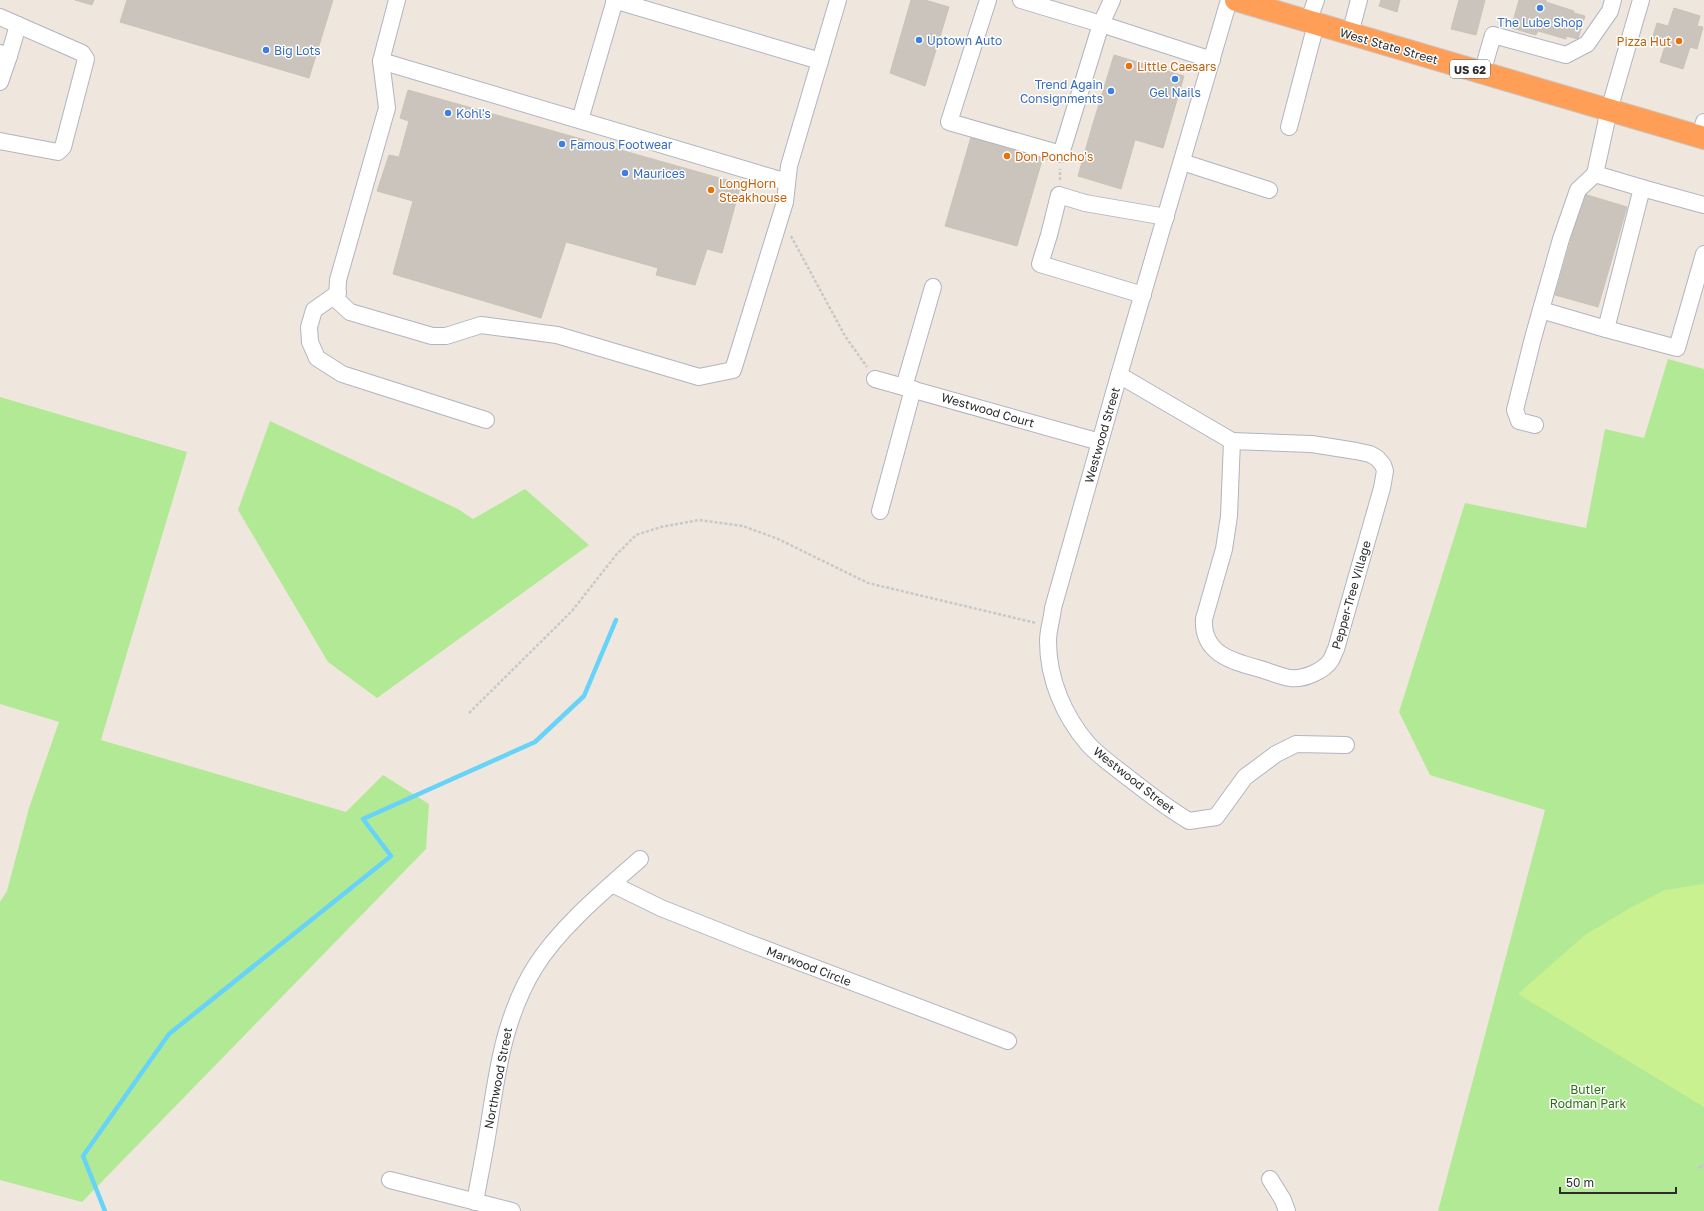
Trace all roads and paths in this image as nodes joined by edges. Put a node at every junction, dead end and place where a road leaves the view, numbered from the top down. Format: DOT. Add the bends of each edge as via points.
graph roads {
  1 [pos="397,0"];
  2 [pos="615,0"];
  3 [pos="838,0"];
  4 [pos="988,0"];
  5 [pos="1021,0"];
  6 [pos="1112,0"];
  7 [pos="1229,0"];
  8 [pos="1236,0"];
  9 [pos="1316,0"];
  10 [pos="1359,0"];
  11 [pos="1641,0"];
  12 [pos="1612,6"];
  13 [pos="0,17"];
  14 [pos="1636,18"];
  15 [pos="1312,23"];
  16 [pos="1101,24"];
  17 [pos="18,25"];
  18 [pos="1350,34"];
  19 [pos="4,55"];
  20 [pos="1212,60"];
  21 [pos="381,61"];
  22 [pos="820,61"];
  23 [pos="1482,73"];
  24 [pos="0,82"];
  25 [pos="1609,110"];
  26 [pos="580,120"];
  27 [pos="1289,127"];
  28 [pos="1703,132"];
  29 [pos="0,141"];
  30 [pos="1061,154"];
  31 [pos="1182,162"];
  32 [pos="1595,174"];
  33 [pos="787,182"];
  34 [pos="1642,188"];
  35 [pos="1269,190"];
  36 [pos="1059,194"];
  37 [pos="1704,205"];
  38 [pos="1166,216"];
  39 [pos="781,217"];
  40 [pos="1704,254"];
  41 [pos="934,287"];
  42 [pos="338,293"];
  43 [pos="1143,295"];
  44 [pos="1541,310"];
  45 [pos="1606,329"];
  46 [pos="1119,375"];
  47 [pos="875,379"];
  48 [pos="909,388"];
  49 [pos="486,420"];
  50 [pos="1535,425"];
  51 [pos="1232,441"];
  52 [pos="1100,442"];
  53 [pos="880,511"];
  54 [pos="1050,626"];
  55 [pos="469,713"];
  56 [pos="1346,745"];
  57 [pos="640,858"];
  58 [pos="612,884"];
  59 [pos="1008,1041"];
  60 [pos="1704,1164"];
  61 [pos="1704,1168"];
  62 [pos="1270,1179"];
  63 [pos="390,1180"];
  64 [pos="475,1202"];
  65 [pos="512,1211"];
  66 [pos="1287,1211"];
  1 -- 21 [label="street"];
  2 -- 22 [label="street"];
  2 -- 26 [label="street"];
  3 -- 22 [label="street"];
  4 -- 30 [label="street" via="949,122"];
  5 -- 16 [label="street"];
  6 -- 16 [label="street"];
  7 -- 20 [label="street, Westwood Street"];
  8 -- 15 [label="highway, West State Street / US 62"];
  9 -- 15 [label="street"];
  10 -- 18 [label="street"];
  11 -- 14 [label="street"];
  12 -- 14 [label="street"];
  12 -- 23 [label="street" via="1587,44 1566,56 1494,35"];
  13 -- 17 [label="street"];
  14 -- 25 [label="street"];
  15 -- 18 [label="highway, West State Street / US 62"];
  15 -- 27 [label="street"];
  16 -- 20 [label="street"];
  16 -- 30 [label="street"];
  17 -- 19 [label="street"];
  17 -- 29 [label="street" via="82,53 86,59 63,147 58,152"];
  18 -- 23 [label="highway, West State Street / US 62"];
  19 -- 24 [label="street"];
  20 -- 31 [label="street, Westwood Street"];
  21 -- 26 [label="street"];
  21 -- 42 [label="street" via="387,108 338,280"];
  22 -- 33 [label="street" via="789,166"];
  23 -- 25 [label="highway, West State Street / US 62"];
  25 -- 28 [label="highway, West State Street / US 62"];
  25 -- 32 [label="street"];
  26 -- 33 [label="street"];
  30 -- 36 [label="path"];
  31 -- 35 [label="street"];
  31 -- 38 [label="street, Westwood Street"];
  32 -- 34 [label="street"];
  32 -- 44 [label="street" via="1578,190 1560,238"];
  33 -- 39 [label="street"];
  34 -- 37 [label="street"];
  34 -- 45 [label="street"];
  36 -- 38 [label="street" via="1086,203"];
  36 -- 43 [label="street" via="1040,264"];
  38 -- 43 [label="street, Westwood Street"];
  39 -- 42 [label="street" via="734,370 698,377 557,336 481,325 446,336 432,336 350,312 337,300"];
  39 -- 47 [label="path" via="845,336"];
  40 -- 45 [label="street" via="1677,348"];
  41 -- 48 [label="street"];
  42 -- 49 [label="street" via="314,310 309,326 310,342 318,358 342,374"];
  43 -- 46 [label="street, Westwood Street"];
  44 -- 45 [label="street"];
  44 -- 50 [label="street" via="1515,410 1519,421"];
  46 -- 51 [label="street, Pepper-Tree Village"];
  46 -- 52 [label="street, Westwood Street"];
  47 -- 48 [label="street, Westwood Court"];
  48 -- 52 [label="street, Westwood Court"];
  48 -- 53 [label="street"];
  51 -- 51 [label="street, Pepper-Tree Village" via="1229,516 1224,549 1204,619 1205,637 1221,656 1235,662 1289,678 1308,675 1323,668 1331,660 1336,649 1385,471 1377,458 1356,451 1312,444"];
  52 -- 54 [label="street, Westwood Street"];
  54 -- 55 [label="path" via="868,583 801,549 743,526 699,520 661,526 636,535 616,555 572,611"];
  54 -- 56 [label="street, Westwood Street" via="1048,641 1055,687 1063,708 1075,727 1089,745 1106,760 1189,822 1216,817 1245,777 1276,754 1296,744"];
  57 -- 58 [label="street, Northwood Street"];
  58 -- 59 [label="street, Marwood Circle" via="661,908 749,943"];
  58 -- 64 [label="street, Northwood Street" via="549,948 535,967 514,1008 503,1042"];
  60 -- 61 [label="path" via="1699,1167"];
  62 -- 66 [label="street"];
  63 -- 64 [label="street"];
  64 -- 65 [label="street"];
}
